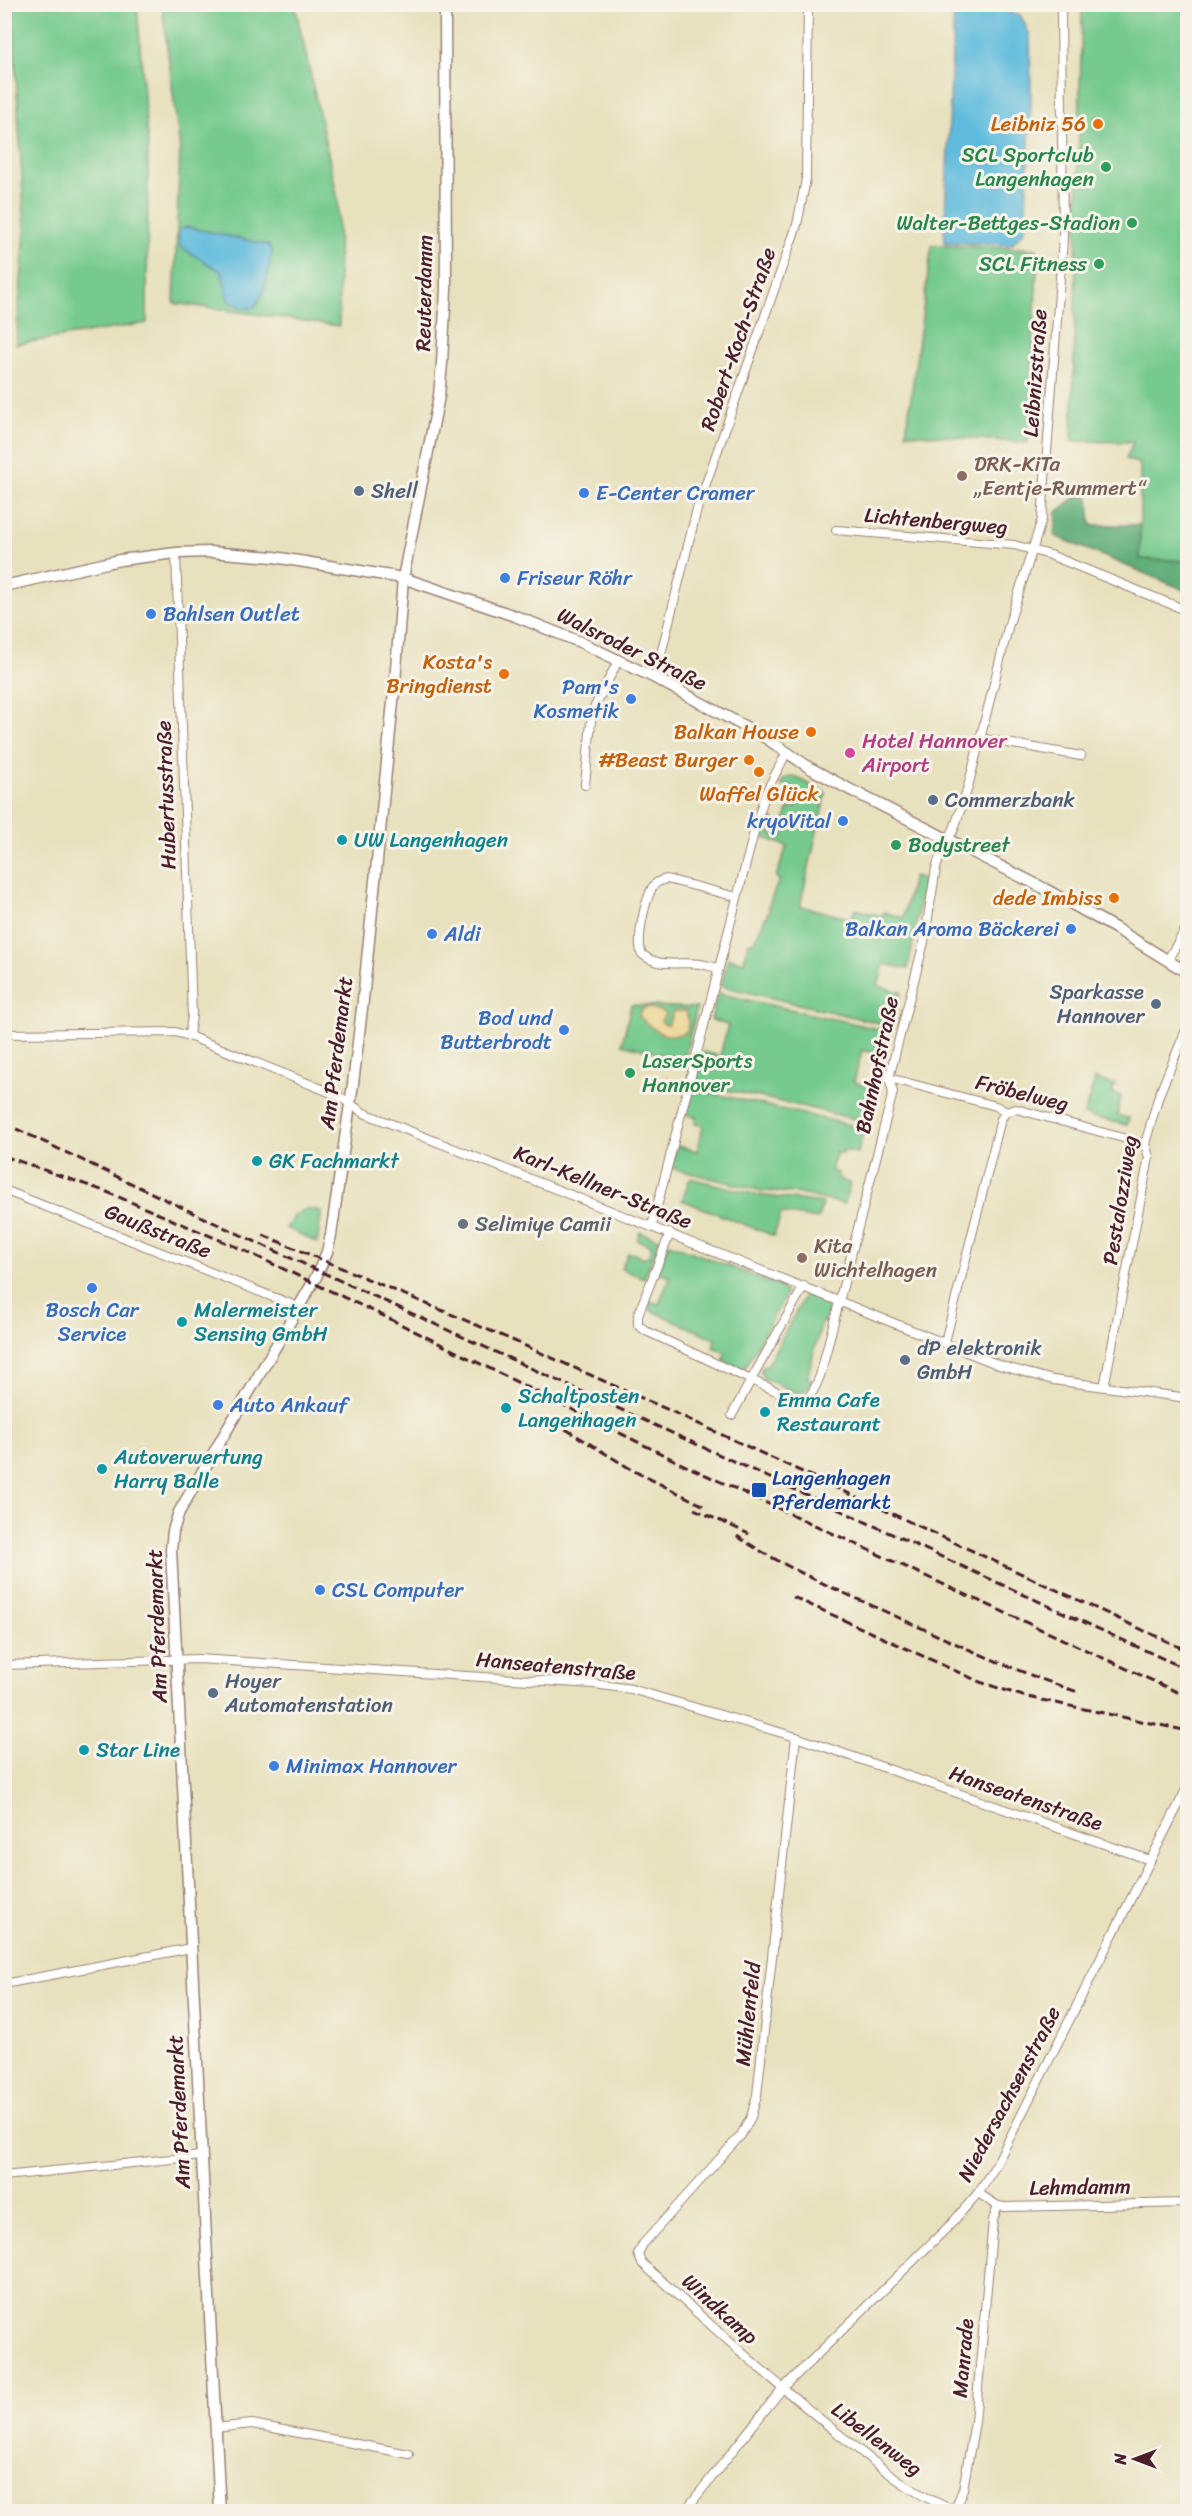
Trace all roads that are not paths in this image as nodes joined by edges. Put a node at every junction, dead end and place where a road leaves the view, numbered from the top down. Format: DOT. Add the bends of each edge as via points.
graph roads {
  1 [pos="446,4"];
  2 [pos="808,4"];
  3 [pos="1061,4"];
  4 [pos="836,530"];
  5 [pos="1033,550"];
  6 [pos="176,553"];
  7 [pos="403,578"];
  8 [pos="4,586"];
  9 [pos="1188,611"];
  10 [pos="618,661"];
  11 [pos="655,678"];
  12 [pos="979,738"];
  13 [pos="787,752"];
  14 [pos="1081,756"];
  15 [pos="585,785"];
  16 [pos="948,839"];
  17 [pos="737,897"];
  18 [pos="1188,925"];
  19 [pos="1167,961"];
  20 [pos="719,968"];
  21 [pos="1188,973"];
  22 [pos="1188,1025"];
  23 [pos="4,1034"];
  24 [pos="189,1036"];
  25 [pos="889,1078"];
  26 [pos="350,1104"];
  27 [pos="1006,1112"];
  28 [pos="1145,1144"];
  29 [pos="4,1190"];
  30 [pos="652,1226"];
  31 [pos="670,1233"];
  32 [pos="804,1286"];
  33 [pos="839,1299"];
  34 [pos="298,1307"];
  35 [pos="945,1342"];
  36 [pos="751,1380"];
  37 [pos="1104,1387"];
  38 [pos="1188,1398"];
  39 [pos="732,1415"];
  40 [pos="177,1659"];
  41 [pos="4,1665"];
  42 [pos="796,1737"];
  43 [pos="1188,1786"];
  44 [pos="1150,1860"];
  45 [pos="191,1948"];
  46 [pos="4,1984"];
  47 [pos="201,2156"];
  48 [pos="4,2176"];
  49 [pos="978,2193"];
  50 [pos="1188,2203"];
  51 [pos="998,2206"];
  52 [pos="638,2254"];
  53 [pos="782,2389"];
  54 [pos="215,2428"];
  55 [pos="409,2454"];
  56 [pos="220,2511"];
  57 [pos="684,2511"];
  58 [pos="954,2511"];
  1 -- 7 [label="street, Reuterdamm" via="446,290 442,363"];
  2 -- 11 [label="street, Robert-Koch-Straße" via="803,201 697,509"];
  3 -- 5 [label="street, Leibnizstraße" via="1063,239 1045,492"];
  4 -- 5 [label="street, Lichtenbergweg" via="1014,545"];
  5 -- 9 [label="street, Lichtenbergweg"];
  5 -- 12 [label="street, Leibnizstraße"];
  6 -- 7 [label="street, Walsroder Straße" via="245,553"];
  6 -- 8 [label="street, Walsroder Straße" via="99,564"];
  6 -- 24 [label="street, Hubertusstraße" via="192,1016"];
  7 -- 10 [label="street, Walsroder Straße" via="515,616"];
  7 -- 26 [label="street, Am Pferdemarkt" via="396,682"];
  10 -- 11 [label="street, Walsroder Straße"];
  10 -- 15 [label="street" via="592,712"];
  11 -- 13 [label="street, Walsroder Straße"];
  12 -- 14 [label="street"];
  12 -- 16 [label="street, Leibnizstraße" via="968,787"];
  13 -- 16 [label="street, Walsroder Straße"];
  13 -- 17 [label="street" via="766,792"];
  16 -- 19 [label="street, Walsroder Straße" via="1116,928"];
  16 -- 25 [label="street, Bahnhofstraße" via="936,868 929,923"];
  17 -- 20 [label="street"];
  17 -- 20 [label="street" via="667,879 658,881 652,887 639,934 641,954 648,960"];
  18 -- 19 [label="street"];
  19 -- 21 [label="street, Walsroder Straße"];
  20 -- 30 [label="street"];
  22 -- 28 [label="street, Pestalozziweg" via="1165,1078"];
  23 -- 24 [label="street, Karl-Kellner-Straße" via="175,1032"];
  24 -- 26 [label="street, Karl-Kellner-Straße" via="333,1093"];
  25 -- 27 [label="street, Fröbelweg"];
  25 -- 33 [label="street, Bahnhofstraße" via="892,1092"];
  26 -- 30 [label="street, Karl-Kellner-Straße" via="364,1113"];
  26 -- 34 [label="street, Am Pferdemarkt" via="327,1252"];
  27 -- 28 [label="street, Fröbelweg" via="1016,1109"];
  27 -- 35 [label="street" via="1001,1119"];
  28 -- 37 [label="street, Pestalozziweg" via="1149,1157"];
  29 -- 34 [label="street, Gaußstraße"];
  30 -- 31 [label="street, Karl-Kellner-Straße"];
  31 -- 32 [label="street, Karl-Kellner-Straße"];
  31 -- 36 [label="street" via="638,1315 638,1325"];
  32 -- 33 [label="street, Karl-Kellner-Straße"];
  32 -- 36 [label="street"];
  33 -- 35 [label="street, Karl-Kellner-Straße"];
  33 -- 36 [label="street, Bahnhofstraße" via="820,1376 806,1400 791,1398"];
  34 -- 40 [label="street, Am Pferdemarkt" via="179,1512 171,1550"];
  35 -- 37 [label="street, Karl-Kellner-Straße" via="1002,1366 1053,1380"];
  36 -- 39 [label="street"];
  37 -- 38 [label="street, Karl-Kellner-Straße"];
  40 -- 41 [label="street, Hanseatenstraße"];
  40 -- 42 [label="street, Hanseatenstraße" via="594,1684 660,1696"];
  40 -- 45 [label="street, Am Pferdemarkt"];
  42 -- 44 [label="street, Hanseatenstraße"];
  42 -- 52 [label="street, Mühlenfeld" via="757,2095 751,2117 741,2135"];
  43 -- 44 [label="street, Niedersachsenstraße"];
  44 -- 49 [label="street, Niedersachsenstraße"];
  45 -- 46 [label="street"];
  45 -- 47 [label="street, Am Pferdemarkt"];
  47 -- 48 [label="street"];
  47 -- 54 [label="street, Am Pferdemarkt"];
  49 -- 51 [label="street"];
  49 -- 53 [label="street, Niedersachsenstraße"];
  50 -- 51 [label="street, Lehmdamm"];
  51 -- 58 [label="street, Manrade" via="993,2220 975,2422 963,2489"];
  52 -- 53 [label="street, Windkamp" via="642,2263"];
  53 -- 57 [label="street, Niedersachsenstraße"];
  53 -- 58 [label="street, Libellenweg" via="895,2479"];
  54 -- 55 [label="street" via="252,2424"];
  54 -- 56 [label="street, Am Pferdemarkt"];
}
